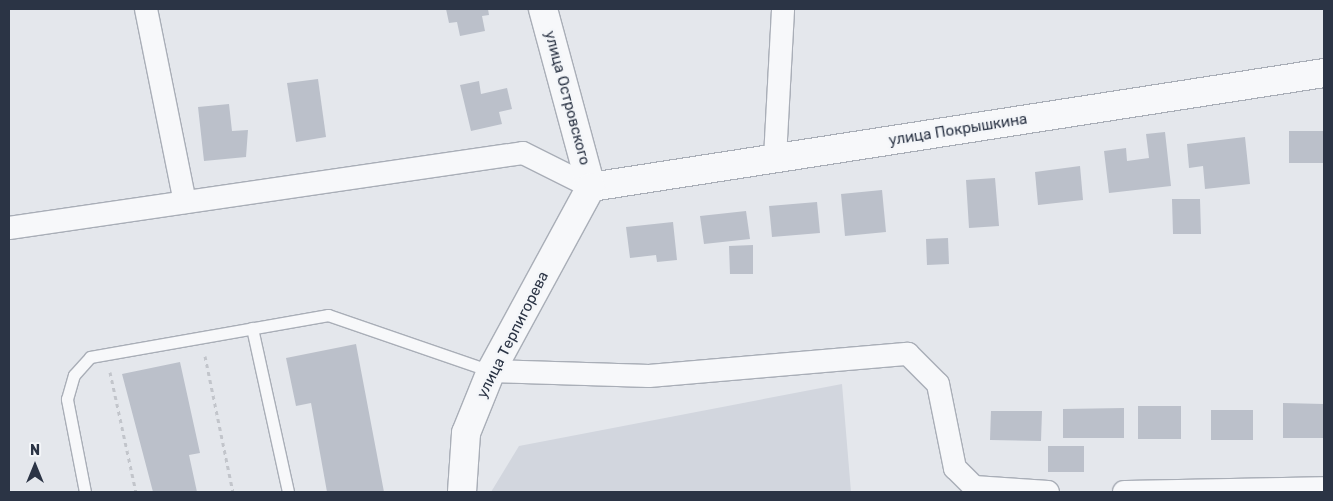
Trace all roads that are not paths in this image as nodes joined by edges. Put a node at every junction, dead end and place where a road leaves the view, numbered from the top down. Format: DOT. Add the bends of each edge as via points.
graph roads {
  1 [pos="146,9"];
  2 [pos="543,9"];
  3 [pos="783,9"];
  4 [pos="1324,73"];
  5 [pos="775,158"];
  6 [pos="591,187"];
  7 [pos="185,202"];
  8 [pos="9,228"];
  9 [pos="252,328"];
  10 [pos="491,371"];
  11 [pos="1324,488"];
  12 [pos="85,492"];
  13 [pos="288,492"];
  14 [pos="462,492"];
  15 [pos="1048,492"];
  16 [pos="1124,492"];
  1 -- 7 [label="street"];
  2 -- 6 [label="street, улица Островского"];
  3 -- 5 [label="street"];
  4 -- 5 [label="street, улица Покрышкина"];
  5 -- 6 [label="street, улица Покрышкина"];
  6 -- 7 [label="street" via="523,153"];
  6 -- 10 [label="street, улица Терпигорева"];
  7 -- 8 [label="street"];
  9 -- 10 [label="lane" via="328,315"];
  9 -- 12 [label="lane" via="90,357 74,375 67,399"];
  9 -- 13 [label="lane"];
  10 -- 14 [label="street, улица Терпигорева" via="466,433"];
  10 -- 15 [label="street" via="649,376 908,354 938,384 955,468 974,487"];
  11 -- 16 [label="street"];
}
